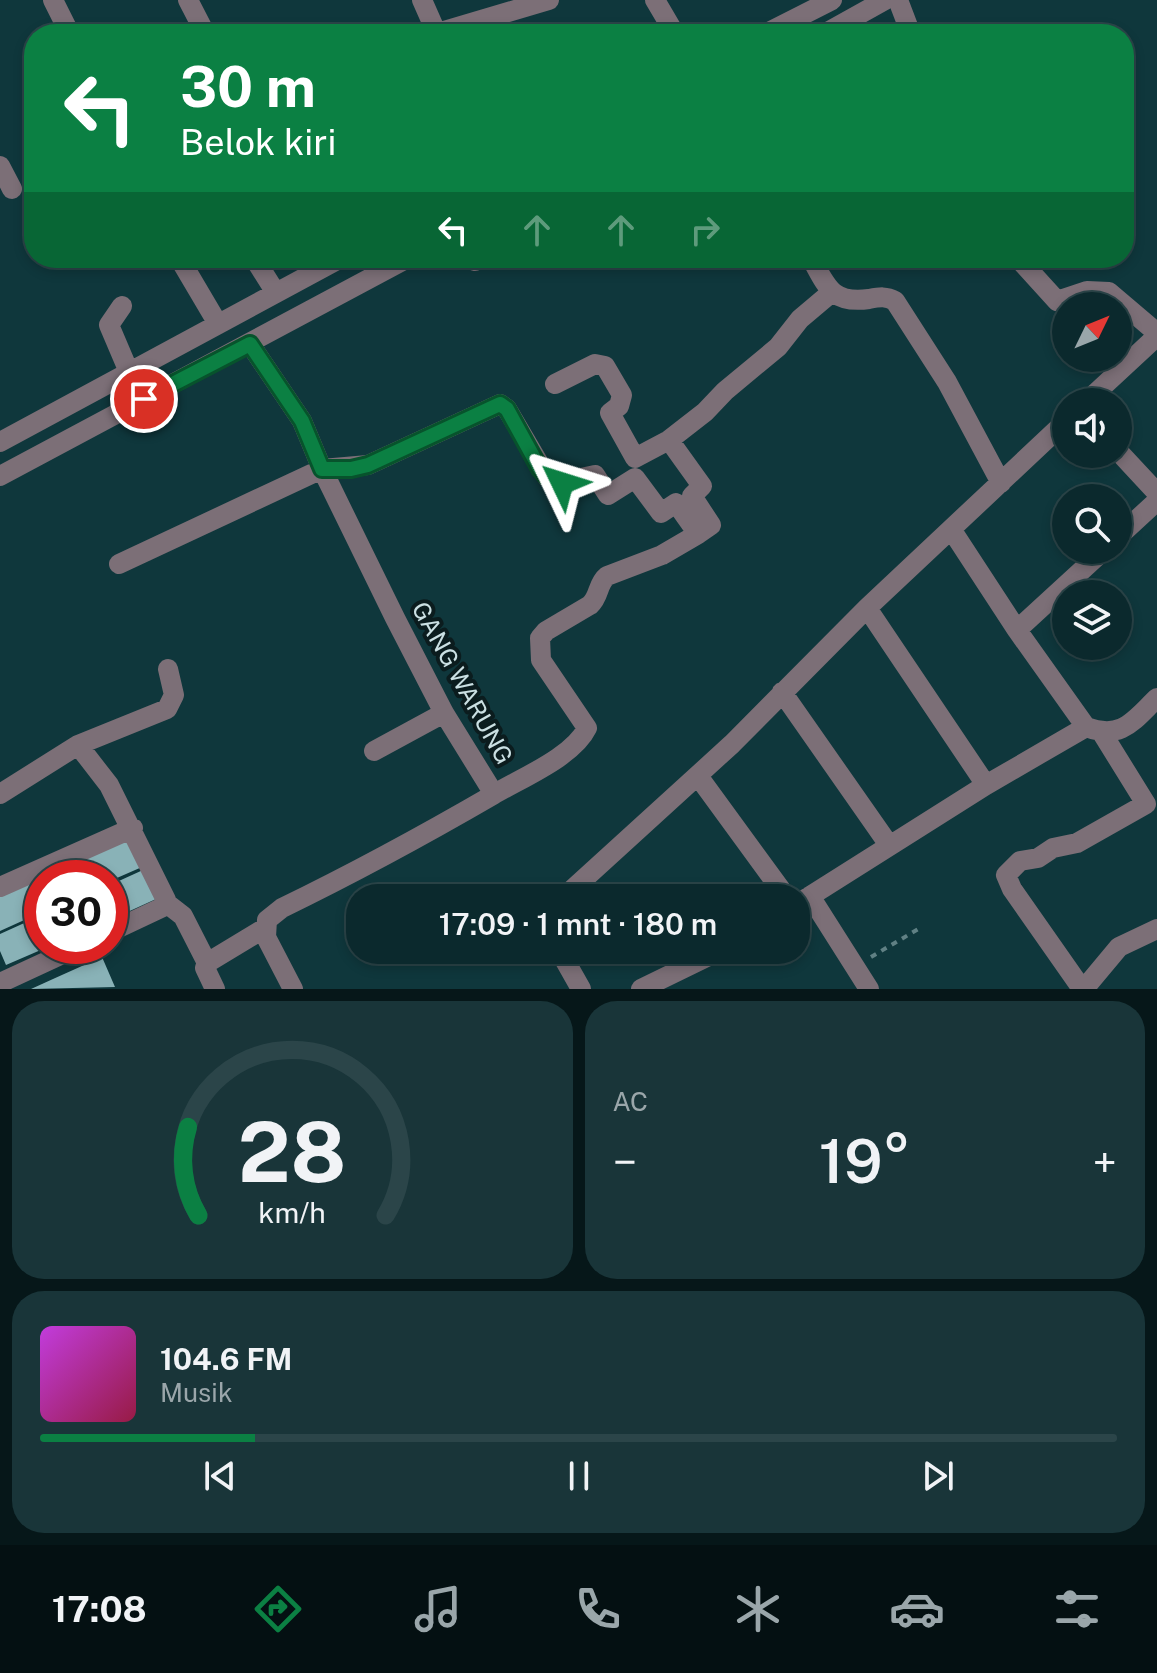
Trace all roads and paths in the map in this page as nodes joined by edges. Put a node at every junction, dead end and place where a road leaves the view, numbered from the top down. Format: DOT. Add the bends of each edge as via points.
graph roads {
  1 [pos="53,0"];
  2 [pos="188,0"];
  3 [pos="422,0"];
  4 [pos="547,0"];
  5 [pos="655,0"];
  6 [pos="832,0"];
  7 [pos="885,0"];
  8 [pos="898,0"];
  9 [pos="65,24"];
  10 [pos="200,24"];
  11 [pos="433,24"];
  12 [pos="469,24"];
  13 [pos="669,24"];
  14 [pos="785,24"];
  15 [pos="842,24"];
  16 [pos="907,24"];
  17 [pos="0,166"];
  18 [pos="12,189"];
  19 [pos="185,268"];
  20 [pos="260,268"];
  21 [pos="318,268"];
  22 [pos="390,268"];
  23 [pos="817,268"];
  24 [pos="1027,268"];
  25 [pos="272,288"];
  26 [pos="832,292"];
  27 [pos="122,306"];
  28 [pos="216,320"];
  29 [pos="1157,334"];
  30 [pos="250,344"];
  31 [pos="122,359"];
  32 [pos="555,384"];
  33 [pos="1101,388"];
  34 [pos="23,430"];
  35 [pos="1052,434"];
  36 [pos="669,440"];
  37 [pos="0,442"];
  38 [pos="37,455"];
  39 [pos="1132,466"];
  40 [pos="322,469"];
  41 [pos="0,476"];
  42 [pos="1001,483"];
  43 [pos="1157,493"];
  44 [pos="1157,501"];
  45 [pos="1132,524"];
  46 [pos="951,529"];
  47 [pos="698,534"];
  48 [pos="119,564"];
  49 [pos="1089,564"];
  50 [pos="867,608"];
  51 [pos="1017,630"];
  52 [pos="168,669"];
  53 [pos="782,692"];
  54 [pos="1157,698"];
  55 [pos="444,713"];
  56 [pos="1094,730"];
  57 [pos="78,745"];
  58 [pos="374,751"];
  59 [pos="698,776"];
  60 [pos="986,785"];
  61 [pos="0,794"];
  62 [pos="494,794"];
  63 [pos="133,828"];
  64 [pos="889,845"];
  65 [pos="578,884"];
  66 [pos="777,884"];
  67 [pos="0,887"];
  68 [pos="810,896"];
  69 [pos="165,902"];
  70 [pos="810,909"];
  71 [pos="128,924"];
  72 [pos="265,928"];
  73 [pos="920,928"];
  74 [pos="1157,929"];
  75 [pos="207,963"];
  76 [pos="41,964"];
  77 [pos="567,964"];
  78 [pos="692,964"];
  79 [pos="855,966"];
  80 [pos="0,983"];
  81 [pos="215,989"];
  82 [pos="293,989"];
  83 [pos="581,989"];
  84 [pos="641,989"];
  85 [pos="869,989"];
  86 [pos="1083,989"];
  1 -- 9 [label="street"];
  2 -- 10 [label="street"];
  3 -- 11 [label="street"];
  4 -- 12 [label="street"];
  5 -- 13 [label="street"];
  6 -- 14 [label="street"];
  7 -- 15 [label="street"];
  8 -- 16 [label="street"];
  17 -- 18 [label="street"];
  19 -- 28 [label="street"];
  20 -- 25 [label="street"];
  21 -- 25 [label="street"];
  22 -- 30 [label="street"];
  23 -- 26 [label="street"];
  24 -- 29 [label="street" via="1057,301 1087,291 1109,292"];
  25 -- 28 [label="street"];
  26 -- 36 [label="street" via="778,347"];
  26 -- 42 [label="street" via="850,300 884,296 895,301 947,382"];
  27 -- 31 [label="street" via="109,320 109,330"];
  28 -- 31 [label="street"];
  29 -- 33 [label="street"];
  30 -- 38 [label="street"];
  30 -- 40 [label="street, GANG WARUNG" via="302,421"];
  31 -- 34 [label="street"];
  32 -- 36 [label="street" via="595,364 605,366 622,395 610,413 635,458"];
  34 -- 37 [label="street"];
  34 -- 38 [label="street"];
  35 -- 42 [label="street"];
  36 -- 47 [label="street" via="702,486 692,496 711,525"];
  38 -- 41 [label="street"];
  39 -- 43 [label="street"];
  40 -- 47 [label="street" via="368,465 500,404 547,477 558,483 595,475 608,495 635,478 661,513 676,503"];
  40 -- 48 [label="street"];
  40 -- 55 [label="street, GANG WARUNG"];
  42 -- 46 [label="street"];
  44 -- 45 [label="street"];
  46 -- 50 [label="street"];
  46 -- 51 [label="street"];
  47 -- 62 [label="street" via="607,576 597,599 540,638 541,660 587,728 544,767"];
  49 -- 51 [label="street"];
  50 -- 53 [label="street"];
  50 -- 60 [label="street"];
  51 -- 56 [label="street"];
  52 -- 57 [label="street" via="174,695 167,709"];
  53 -- 59 [label="street"];
  53 -- 64 [label="street"];
  54 -- 56 [label="street" via="1115,732"];
  55 -- 58 [label="street"];
  55 -- 62 [label="street, GANG WARUNG"];
  56 -- 60 [label="street"];
  56 -- 86 [label="street" via="1146,804 1077,843 1020,861 1006,875"];
  57 -- 61 [label="street"];
  57 -- 63 [label="street"];
  59 -- 65 [label="street"];
  59 -- 66 [label="street"];
  60 -- 64 [label="street"];
  62 -- 72 [label="street, GANG WARUNG" via="282,908"];
  63 -- 67 [label="street"];
  63 -- 69 [label="street"];
  64 -- 68 [label="street"];
  69 -- 71 [label="street"];
  69 -- 75 [label="street" via="183,916"];
  70 -- 79 [label="street"];
  72 -- 75 [label="street, GANG WARUNG"];
  72 -- 82 [label="street" via="273,956"];
  73 -- 79 [label="path"];
  74 -- 86 [label="street" via="1119,947"];
  75 -- 81 [label="street"];
  76 -- 80 [label="street"];
  77 -- 83 [label="street"];
  78 -- 84 [label="street"];
  79 -- 85 [label="street"];
}
